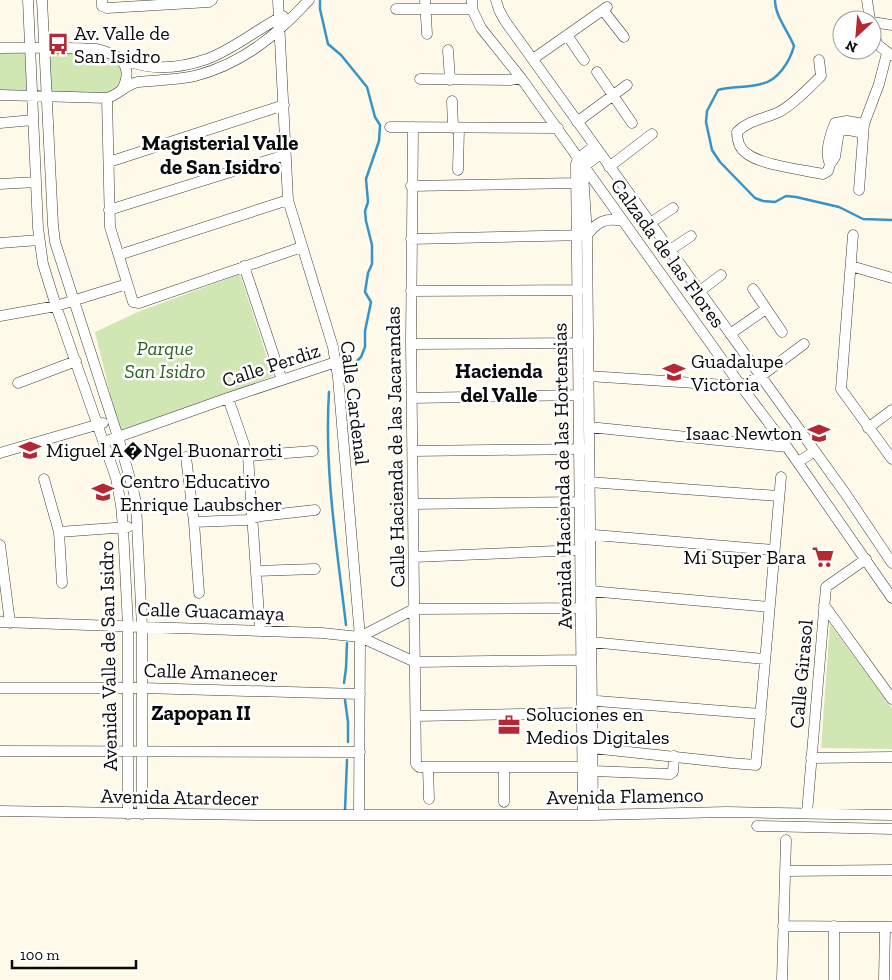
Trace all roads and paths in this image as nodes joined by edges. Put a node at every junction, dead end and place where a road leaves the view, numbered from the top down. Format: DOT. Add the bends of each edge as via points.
graph roads {
  1 [pos="28,0"];
  2 [pos="42,0"];
  3 [pos="102,0"];
  4 [pos="212,0"];
  5 [pos="278,0"];
  6 [pos="310,0"];
  7 [pos="496,0"];
  8 [pos="158,3"];
  9 [pos="425,4"];
  10 [pos="472,5"];
  11 [pos="396,9"];
  12 [pos="279,24"];
  13 [pos="426,34"];
  14 [pos="567,35"];
  15 [pos="624,37"];
  16 [pos="0,48"];
  17 [pos="30,48"];
  18 [pos="44,48"];
  19 [pos="448,50"];
  20 [pos="889,54"];
  21 [pos="119,57"];
  22 [pos="533,59"];
  23 [pos="584,60"];
  24 [pos="820,60"];
  25 [pos="597,72"];
  26 [pos="420,78"];
  27 [pos="521,78"];
  28 [pos="450,80"];
  29 [pos="627,85"];
  30 [pos="122,91"];
  31 [pos="0,95"];
  32 [pos="613,95"];
  33 [pos="32,96"];
  34 [pos="46,96"];
  35 [pos="108,98"];
  36 [pos="452,101"];
  37 [pos="284,105"];
  38 [pos="33,120"];
  39 [pos="577,122"];
  40 [pos="0,123"];
  41 [pos="632,123"];
  42 [pos="390,127"];
  43 [pos="413,127"];
  44 [pos="456,128"];
  45 [pos="558,128"];
  46 [pos="863,128"];
  47 [pos="652,134"];
  48 [pos="597,150"];
  49 [pos="285,155"];
  50 [pos="109,162"];
  51 [pos="582,162"];
  52 [pos="610,167"];
  53 [pos="458,170"];
  54 [pos="36,182"];
  55 [pos="576,183"];
  56 [pos="0,184"];
  57 [pos="411,186"];
  58 [pos="859,190"];
  59 [pos="288,200"];
  60 [pos="673,208"];
  61 [pos="109,210"];
  62 [pos="622,221"];
  63 [pos="650,223"];
  64 [pos="582,235"];
  65 [pos="854,235"];
  66 [pos="691,236"];
  67 [pos="411,238"];
  68 [pos="39,240"];
  69 [pos="0,243"];
  70 [pos="302,247"];
  71 [pos="670,250"];
  72 [pos="119,255"];
  73 [pos="244,266"];
  74 [pos="851,266"];
  75 [pos="721,275"];
  76 [pos="892,278"];
  77 [pos="127,284"];
  78 [pos="752,289"];
  79 [pos="578,290"];
  80 [pos="411,291"];
  81 [pos="700,291"];
  82 [pos="73,301"];
  83 [pos="56,306"];
  84 [pos="766,309"];
  85 [pos="0,316"];
  86 [pos="782,332"];
  87 [pos="730,334"];
  88 [pos="583,343"];
  89 [pos="411,344"];
  90 [pos="804,344"];
  91 [pos="76,361"];
  92 [pos="336,362"];
  93 [pos="588,376"];
  94 [pos="761,376"];
  95 [pos="282,380"];
  96 [pos="18,383"];
  97 [pos="741,386"];
  98 [pos="579,395"];
  99 [pos="228,398"];
  100 [pos="412,398"];
  101 [pos="892,410"];
  102 [pos="112,421"];
  103 [pos="98,425"];
  104 [pos="589,427"];
  105 [pos="868,428"];
  106 [pos="118,437"];
  107 [pos="104,442"];
  108 [pos="787,447"];
  109 [pos="584,449"];
  110 [pos="312,451"];
  111 [pos="413,451"];
  112 [pos="815,451"];
  113 [pos="0,453"];
  114 [pos="248,456"];
  115 [pos="186,457"];
  116 [pos="892,459"];
  117 [pos="798,462"];
  118 [pos="781,477"];
  119 [pos="44,479"];
  120 [pos="589,482"];
  121 [pos="779,496"];
  122 [pos="580,502"];
  123 [pos="413,504"];
  124 [pos="315,510"];
  125 [pos="252,518"];
  126 [pos="194,522"];
  127 [pos="123,527"];
  128 [pos="137,527"];
  129 [pos="59,532"];
  130 [pos="585,534"];
  131 [pos="0,545"];
  132 [pos="580,550"];
  133 [pos="774,550"];
  134 [pos="414,557"];
  135 [pos="866,559"];
  136 [pos="892,563"];
  137 [pos="315,568"];
  138 [pos="256,571"];
  139 [pos="62,583"];
  140 [pos="590,591"];
  141 [pos="199,593"];
  142 [pos="892,598"];
  143 [pos="824,605"];
  144 [pos="769,606"];
  145 [pos="586,608"];
  146 [pos="414,609"];
  147 [pos="5,623"];
  148 [pos="128,626"];
  149 [pos="142,627"];
  150 [pos="260,630"];
  151 [pos="360,637"];
  152 [pos="591,642"];
  153 [pos="765,659"];
  154 [pos="581,660"];
  155 [pos="415,662"];
  156 [pos="128,687"];
  157 [pos="0,688"];
  158 [pos="142,688"];
  159 [pos="360,694"];
  160 [pos="892,699"];
  161 [pos="587,700"];
  162 [pos="582,713"];
  163 [pos="760,714"];
  164 [pos="416,716"];
  165 [pos="592,748"];
  166 [pos="0,751"];
  167 [pos="128,751"];
  168 [pos="142,751"];
  169 [pos="360,752"];
  170 [pos="674,756"];
  171 [pos="892,757"];
  172 [pos="811,758"];
  173 [pos="428,767"];
  174 [pos="504,767"];
  175 [pos="588,769"];
  176 [pos="429,799"];
  177 [pos="504,802"];
  178 [pos="0,811"];
  179 [pos="806,813"];
  180 [pos="128,814"];
  181 [pos="142,814"];
  182 [pos="588,814"];
  183 [pos="359,815"];
  184 [pos="892,815"];
  185 [pos="757,826"];
  186 [pos="892,828"];
  187 [pos="786,840"];
  188 [pos="892,870"];
  189 [pos="784,871"];
  190 [pos="783,926"];
  191 [pos="834,926"];
  192 [pos="889,927"];
  193 [pos="782,980"];
  194 [pos="834,980"];
  195 [pos="884,980"];
  1 -- 17 [label="street, Avenida Valle de San Isidro"];
  2 -- 18 [label="street, Avenida Valle de San Isidro"];
  3 -- 8 [label="street" via="102,6 107,8"];
  4 -- 8 [label="street"];
  5 -- 12 [label="street, Calle Cardenal"];
  6 -- 12 [label="street"];
  7 -- 22 [label="street, Calzada de las Flores" via="498,10"];
  9 -- 10 [label="street"];
  9 -- 11 [label="street"];
  9 -- 13 [label="street"];
  10 -- 27 [label="street, Calzada de las Flores" via="481,28"];
  12 -- 21 [label="street" via="197,62 153,68"];
  12 -- 30 [label="street" via="253,50 222,66 195,76 136,82"];
  12 -- 37 [label="street, Calle Cardenal"];
  14 -- 15 [label="street" via="605,9"];
  14 -- 22 [label="street"];
  14 -- 23 [label="street"];
  16 -- 17 [label="street"];
  17 -- 18 [label="street"];
  17 -- 33 [label="street, Avenida Valle de San Isidro"];
  18 -- 21 [label="street" via="96,50"];
  18 -- 34 [label="street, Avenida Valle de San Isidro"];
  19 -- 28 [label="street"];
  20 -- 46 [label="street"];
  21 -- 30 [label="street" via="127,72"];
  22 -- 39 [label="street, Calzada de las Flores"];
  24 -- 46 [label="street" via="821,76 813,84 781,111 744,125 737,132 737,141 745,152 770,163 823,174 830,164 827,158 830,134 847,121"];
  25 -- 32 [label="street"];
  26 -- 28 [label="street"];
  27 -- 28 [label="street"];
  27 -- 45 [label="street, Calzada de las Flores"];
  29 -- 32 [label="street"];
  30 -- 35 [label="street"];
  31 -- 33 [label="street"];
  32 -- 39 [label="street"];
  32 -- 41 [label="street"];
  33 -- 34 [label="street"];
  33 -- 38 [label="street, Avenida Valle de San Isidro"];
  34 -- 35 [label="street"];
  34 -- 82 [label="street, Avenida Valle de San Isidro" via="52,225"];
  35 -- 50 [label="street"];
  36 -- 44 [label="street"];
  37 -- 49 [label="street, Calle Cardenal"];
  37 -- 50 [label="street"];
  38 -- 40 [label="street"];
  38 -- 54 [label="street, Avenida Valle de San Isidro"];
  39 -- 48 [label="street, Calzada de las Flores"];
  42 -- 43 [label="street"];
  43 -- 44 [label="street"];
  43 -- 57 [label="street, Calle Hacienda de las Jacarandas"];
  44 -- 45 [label="street"];
  44 -- 53 [label="street"];
  45 -- 51 [label="street, Calzada de las Flores"];
  46 -- 58 [label="street"];
  47 -- 52 [label="street"];
  48 -- 51 [label="street"];
  48 -- 52 [label="street, Calzada de las Flores"];
  49 -- 59 [label="street, Calle Cardenal"];
  49 -- 61 [label="street"];
  50 -- 61 [label="street"];
  51 -- 55 [label="street, Avenida Hacienda de las Hortensias" via="576,164"];
  51 -- 62 [label="street, Calzada de las Flores"];
  51 -- 64 [label="street, Avenida Hacienda de las Hortensias"];
  52 -- 63 [label="street, Calzada de las Flores"];
  54 -- 56 [label="street"];
  54 -- 68 [label="street, Avenida Valle de San Isidro"];
  55 -- 57 [label="street"];
  55 -- 64 [label="street, Avenida Hacienda de las Hortensias"];
  57 -- 67 [label="street, Calle Hacienda de las Jacarandas"];
  59 -- 70 [label="street, Calle Cardenal"];
  59 -- 72 [label="street"];
  60 -- 63 [label="street"];
  61 -- 72 [label="street" via="110,227"];
  62 -- 64 [label="street" via="601,221"];
  62 -- 97 [label="street, Calzada de las Flores"];
  63 -- 71 [label="street, Calzada de las Flores"];
  64 -- 67 [label="street"];
  64 -- 79 [label="street, Avenida Hacienda de las Hortensias"];
  64 -- 88 [label="street, Avenida Hacienda de las Hortensias"];
  65 -- 74 [label="street"];
  66 -- 71 [label="street"];
  67 -- 80 [label="street, Calle Hacienda de las Jacarandas"];
  68 -- 69 [label="street"];
  68 -- 83 [label="street, Avenida Valle de San Isidro"];
  70 -- 73 [label="street"];
  70 -- 92 [label="street, Calle Cardenal"];
  71 -- 81 [label="street, Calzada de las Flores"];
  72 -- 77 [label="street"];
  73 -- 77 [label="street" via="136,304"];
  73 -- 95 [label="street"];
  74 -- 76 [label="street"];
  74 -- 105 [label="street" via="840,389"];
  75 -- 81 [label="street"];
  77 -- 82 [label="street"];
  78 -- 84 [label="street"];
  79 -- 80 [label="street"];
  79 -- 88 [label="street, Avenida Hacienda de las Hortensias"];
  80 -- 89 [label="street, Calle Hacienda de las Jacarandas"];
  81 -- 87 [label="street, Calzada de las Flores"];
  82 -- 83 [label="street"];
  82 -- 102 [label="street, Avenida Valle de San Isidro"];
  83 -- 85 [label="street"];
  83 -- 91 [label="street, Avenida Valle de San Isidro"];
  84 -- 86 [label="street"];
  84 -- 87 [label="street"];
  87 -- 94 [label="street, Calzada de las Flores"];
  88 -- 89 [label="street"];
  88 -- 93 [label="street, Avenida Hacienda de las Hortensias"];
  88 -- 98 [label="street, Avenida Hacienda de las Hortensias"];
  89 -- 100 [label="street, Calle Hacienda de las Jacarandas"];
  90 -- 94 [label="street"];
  91 -- 96 [label="street"];
  91 -- 103 [label="street, Avenida Valle de San Isidro"];
  92 -- 95 [label="street, Calle Perdiz"];
  92 -- 151 [label="street, Calle Cardenal"];
  93 -- 97 [label="street"];
  93 -- 104 [label="street, Avenida Hacienda de las Hortensias"];
  94 -- 97 [label="street"];
  94 -- 112 [label="street, Calzada de las Flores"];
  95 -- 99 [label="street, Calle Perdiz"];
  97 -- 108 [label="street, Calzada de las Flores"];
  98 -- 100 [label="street"];
  98 -- 109 [label="street, Avenida Hacienda de las Hortensias"];
  99 -- 106 [label="street, Calle Perdiz"];
  99 -- 114 [label="street"];
  100 -- 111 [label="street, Calle Hacienda de las Jacarandas"];
  101 -- 105 [label="street"];
  102 -- 103 [label="street"];
  102 -- 106 [label="street, Avenida Valle de San Isidro"];
  103 -- 107 [label="street, Avenida Valle de San Isidro"];
  103 -- 113 [label="street"];
  104 -- 108 [label="street"];
  104 -- 109 [label="street, Avenida Hacienda de las Hortensias"];
  105 -- 116 [label="street"];
  106 -- 107 [label="street, Calle Perdiz"];
  106 -- 128 [label="street, Avenida Valle de San Isidro" via="133,489"];
  107 -- 127 [label="street, Avenida Valle de San Isidro" via="119,492"];
  108 -- 117 [label="street, Calzada de las Flores"];
  109 -- 111 [label="street"];
  109 -- 120 [label="street, Avenida Hacienda de las Hortensias"];
  109 -- 122 [label="street, Avenida Hacienda de las Hortensias"];
  110 -- 114 [label="street"];
  111 -- 123 [label="street, Calle Hacienda de las Jacarandas"];
  112 -- 117 [label="street"];
  112 -- 136 [label="street, Calzada de las Flores"];
  114 -- 125 [label="street"];
  115 -- 126 [label="street"];
  117 -- 135 [label="street, Calzada de las Flores"];
  118 -- 121 [label="street"];
  119 -- 129 [label="street"];
  120 -- 121 [label="street"];
  120 -- 130 [label="street, Avenida Hacienda de las Hortensias"];
  121 -- 133 [label="street"];
  122 -- 123 [label="street"];
  122 -- 130 [label="street, Avenida Hacienda de las Hortensias"];
  123 -- 134 [label="street, Calle Hacienda de las Jacarandas"];
  124 -- 125 [label="street"];
  125 -- 126 [label="street"];
  125 -- 138 [label="street"];
  126 -- 141 [label="street"];
  127 -- 128 [label="street"];
  127 -- 129 [label="street"];
  127 -- 148 [label="street, Avenida Valle de San Isidro"];
  128 -- 149 [label="street, Avenida Valle de San Isidro"];
  129 -- 139 [label="street"];
  130 -- 132 [label="street, Avenida Hacienda de las Hortensias"];
  130 -- 133 [label="street"];
  130 -- 140 [label="street, Avenida Hacienda de las Hortensias"];
  131 -- 147 [label="street"];
  132 -- 134 [label="street"];
  132 -- 145 [label="street, Avenida Hacienda de las Hortensias"];
  133 -- 144 [label="street"];
  134 -- 146 [label="street, Calle Hacienda de las Jacarandas"];
  135 -- 142 [label="street, Calzada de las Flores"];
  135 -- 143 [label="street, Calle Girasol" via="826,587"];
  137 -- 138 [label="street"];
  138 -- 150 [label="street"];
  140 -- 144 [label="street"];
  140 -- 145 [label="street, Avenida Hacienda de las Hortensias"];
  143 -- 160 [label="street"];
  143 -- 172 [label="street, Calle Girasol"];
  144 -- 153 [label="street"];
  145 -- 146 [label="street"];
  145 -- 152 [label="street, Avenida Hacienda de las Hortensias"];
  145 -- 154 [label="street, Avenida Hacienda de las Hortensias"];
  146 -- 151 [label="street"];
  146 -- 155 [label="street, Calle Hacienda de las Jacarandas"];
  147 -- 148 [label="street, Calle Guacamaya"];
  148 -- 149 [label="street, Calle Guacamaya"];
  148 -- 156 [label="street, Avenida Valle de San Isidro"];
  149 -- 150 [label="street, Calle Guacamaya"];
  149 -- 158 [label="street, Avenida Valle de San Isidro"];
  150 -- 151 [label="street, Calle Guacamaya"];
  151 -- 155 [label="street, Calle Guacamaya"];
  151 -- 159 [label="street, Calle Cardenal"];
  152 -- 153 [label="street"];
  152 -- 161 [label="street, Avenida Hacienda de las Hortensias"];
  153 -- 163 [label="street"];
  154 -- 155 [label="street"];
  154 -- 161 [label="street, Avenida Hacienda de las Hortensias"];
  155 -- 164 [label="street, Calle Hacienda de las Jacarandas"];
  156 -- 157 [label="street, Calle Amanecer"];
  156 -- 158 [label="street, Calle Amanecer"];
  156 -- 167 [label="street, Avenida Valle de San Isidro"];
  158 -- 159 [label="street, Calle Amanecer"];
  158 -- 168 [label="street, Avenida Valle de San Isidro"];
  159 -- 169 [label="street, Calle Cardenal"];
  161 -- 162 [label="street, Avenida Hacienda de las Hortensias"];
  161 -- 163 [label="street"];
  161 -- 165 [label="street, Avenida Hacienda de las Hortensias"];
  162 -- 164 [label="street"];
  162 -- 175 [label="street, Avenida Hacienda de las Hortensias"];
  163 -- 170 [label="street" via="756,765"];
  164 -- 173 [label="street, Calle Hacienda de las Jacarandas" via="417,766"];
  165 -- 170 [label="street"];
  165 -- 175 [label="street, Avenida Hacienda de las Hortensias"];
  166 -- 167 [label="street"];
  167 -- 168 [label="street"];
  167 -- 180 [label="street, Avenida Valle de San Isidro"];
  168 -- 169 [label="street"];
  168 -- 181 [label="street, Avenida Valle de San Isidro"];
  169 -- 183 [label="street, Calle Cardenal"];
  170 -- 175 [label="street" via="670,774"];
  171 -- 172 [label="street"];
  172 -- 179 [label="street, Calle Girasol"];
  173 -- 174 [label="street"];
  173 -- 176 [label="street"];
  174 -- 175 [label="street"];
  174 -- 177 [label="street"];
  175 -- 182 [label="street, Avenida Hacienda de las Hortensias"];
  178 -- 180 [label="street, Avenida Atardecer"];
  179 -- 182 [label="street, Avenida Flamenco"];
  179 -- 184 [label="street, Avenida Flamenco"];
  180 -- 181 [label="street, Avenida Atardecer"];
  181 -- 183 [label="street, Avenida Atardecer"];
  182 -- 183 [label="street, Avenida Flamenco"];
  185 -- 186 [label="street"];
  187 -- 189 [label="street"];
  188 -- 189 [label="street"];
  189 -- 190 [label="street"];
  190 -- 191 [label="street"];
  190 -- 193 [label="street"];
  191 -- 192 [label="street"];
  191 -- 194 [label="street"];
  192 -- 195 [label="street"];
}
